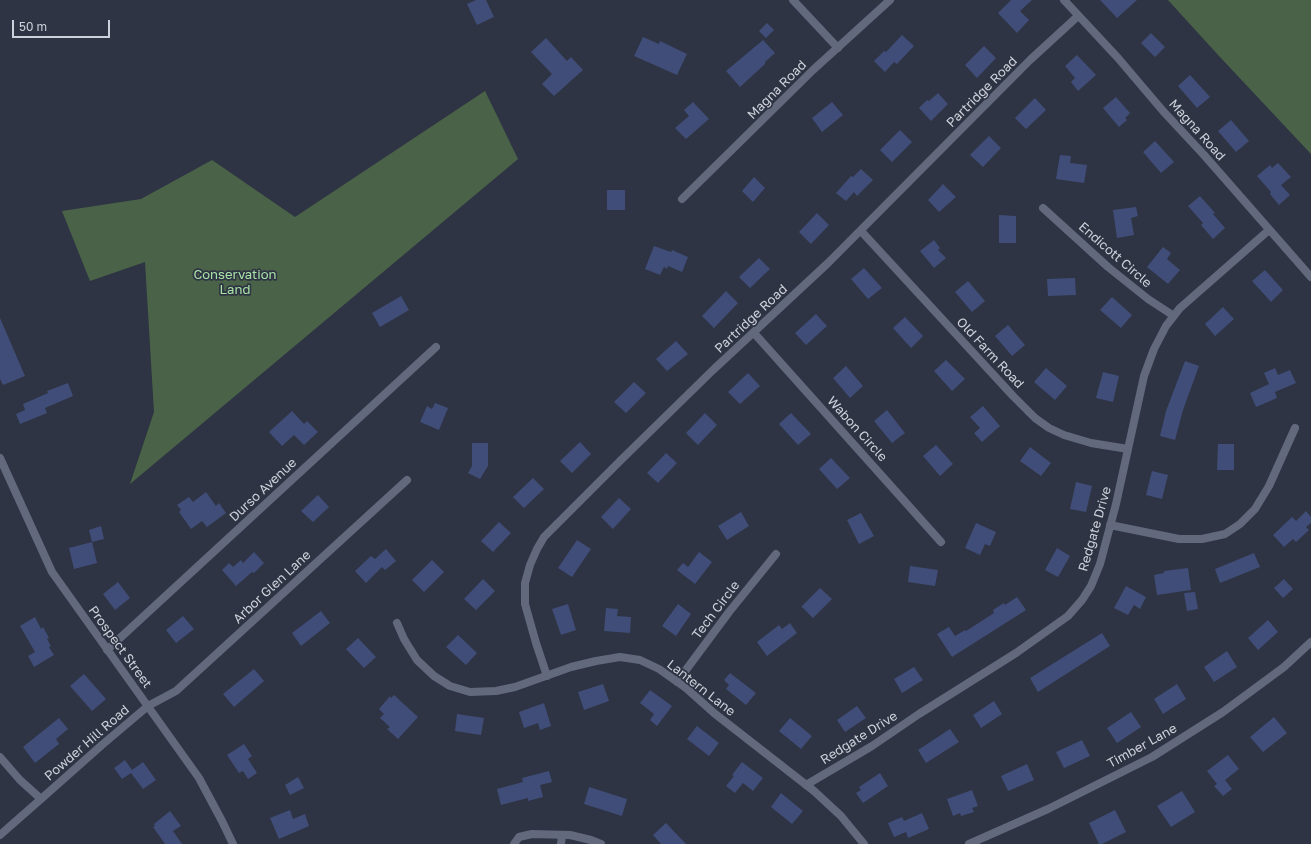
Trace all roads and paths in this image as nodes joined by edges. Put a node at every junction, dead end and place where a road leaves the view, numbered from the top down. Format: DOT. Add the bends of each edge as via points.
graph roads {
  1 [pos="794,0"];
  2 [pos="890,0"];
  3 [pos="1064,0"];
  4 [pos="1078,16"];
  5 [pos="838,48"];
  6 [pos="682,199"];
  7 [pos="1043,208"];
  8 [pos="1269,230"];
  9 [pos="861,231"];
  10 [pos="1311,277"];
  11 [pos="1174,316"];
  12 [pos="754,333"];
  13 [pos="436,347"];
  14 [pos="1295,428"];
  15 [pos="1128,449"];
  16 [pos="0,458"];
  17 [pos="407,480"];
  18 [pos="1110,525"];
  19 [pos="941,542"];
  20 [pos="776,554"];
  21 [pos="397,623"];
  22 [pos="1311,642"];
  23 [pos="107,650"];
  24 [pos="547,676"];
  25 [pos="677,682"];
  26 [pos="148,706"];
  27 [pos="0,757"];
  28 [pos="806,785"];
  29 [pos="41,800"];
  30 [pos="562,835"];
  31 [pos="0,836"];
  32 [pos="232,844"];
  33 [pos="514,844"];
  34 [pos="561,844"];
  35 [pos="601,844"];
  36 [pos="864,844"];
  37 [pos="969,844"];
  1 -- 5 [label="street"];
  2 -- 5 [label="street, Magna Road"];
  3 -- 4 [label="street, Magna Road"];
  4 -- 8 [label="street, Magna Road"];
  4 -- 9 [label="street, Partridge Road" via="1030,60"];
  5 -- 6 [label="street, Magna Road"];
  7 -- 11 [label="street, Endicott Circle" via="1114,271"];
  8 -- 10 [label="street, Magna Road"];
  8 -- 11 [label="street, Redgate Drive" via="1201,288"];
  9 -- 12 [label="street, Partridge Road"];
  9 -- 15 [label="street, Old Farm Road" via="1035,418 1064,435 1091,443"];
  11 -- 15 [label="street, Redgate Drive" via="1154,349 1144,376"];
  12 -- 19 [label="street, Wabon Circle"];
  12 -- 24 [label="street, Partridge Road" via="713,370 544,537 530,565 525,583 525,604"];
  13 -- 23 [label="street, Durso Avenue"];
  14 -- 18 [label="street" via="1269,486 1255,509 1225,534 1202,539 1180,539"];
  15 -- 18 [label="street, Redgate Drive"];
  16 -- 23 [label="street, Prospect Street" via="52,572"];
  17 -- 26 [label="street, Arbor Glen Lane" via="176,691"];
  18 -- 28 [label="street, Redgate Drive" via="1100,564 1091,586 1068,616 1016,654"];
  20 -- 25 [label="street, Tech Circle"];
  21 -- 24 [label="street, Lantern Lane" via="417,660 434,676 450,686 470,692 496,691"];
  22 -- 37 [label="street, Timber Lane" via="1284,667 1223,712 1152,757 1048,809"];
  23 -- 26 [label="street, Prospect Street"];
  24 -- 25 [label="street, Lantern Lane" via="571,667 620,657 640,660"];
  25 -- 28 [label="street, Lantern Lane"];
  26 -- 29 [label="street, Powder Hill Road"];
  26 -- 32 [label="street, Prospect Street" via="199,778"];
  27 -- 29 [label="street, Powder Hill Road"];
  28 -- 36 [label="street, Lantern Lane" via="841,816"];
  29 -- 31 [label="street, Powder Hill Road"];
  30 -- 33 [label="street" via="532,834 519,838"];
  30 -- 34 [label="street"];
  30 -- 35 [label="street"];
}
